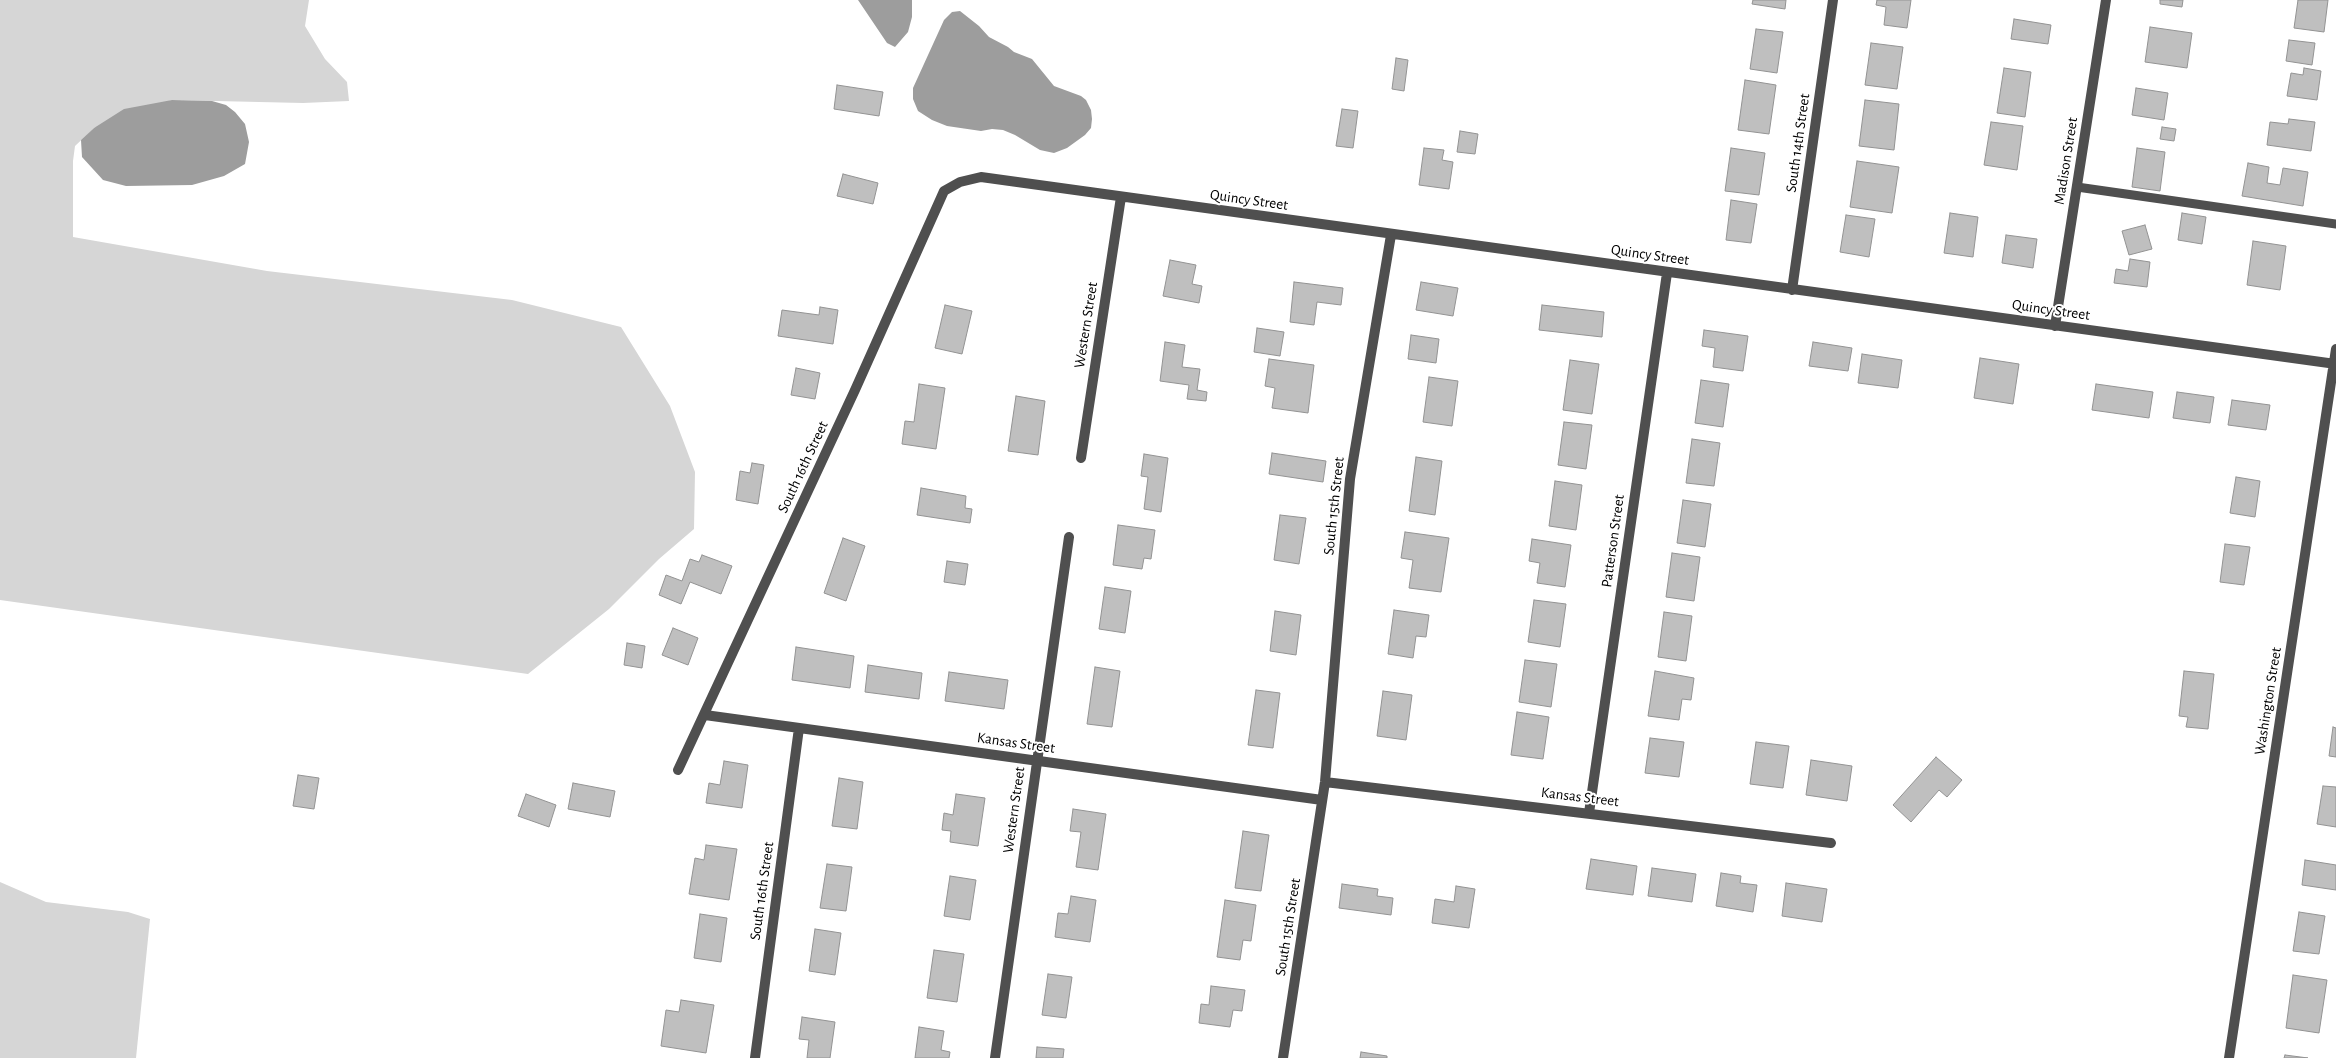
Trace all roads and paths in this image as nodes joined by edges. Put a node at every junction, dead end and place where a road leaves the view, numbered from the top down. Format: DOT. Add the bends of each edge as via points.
graph roads {
  1 [pos="1833,0"];
  2 [pos="2106,0"];
  3 [pos="960,182"];
  4 [pos="2077,187"];
  5 [pos="1121,197"];
  6 [pos="2336,224"];
  7 [pos="1391,235"];
  8 [pos="1667,272"];
  9 [pos="1792,290"];
  10 [pos="2055,326"];
  11 [pos="2336,349"];
  12 [pos="2335,364"];
  13 [pos="1081,458"];
  14 [pos="1069,537"];
  15 [pos="705,715"];
  16 [pos="799,728"];
  17 [pos="1036,761"];
  18 [pos="678,770"];
  19 [pos="1325,782"];
  20 [pos="1322,800"];
  21 [pos="1588,813"];
  22 [pos="1831,843"];
  23 [pos="755,1058"];
  24 [pos="995,1058"];
  25 [pos="1283,1058"];
  26 [pos="2230,1058"];
  1 -- 9 [label="street, South 14th Street"];
  2 -- 4 [label="street, Madison Street"];
  3 -- 5 [label="street, Quincy Street" via="981,177"];
  3 -- 15 [label="street, South 16th Street" via="944,191"];
  4 -- 6 [label="lane"];
  4 -- 10 [label="street, Madison Street"];
  5 -- 7 [label="street, Quincy Street"];
  5 -- 13 [label="street, Western Street"];
  7 -- 8 [label="street, Quincy Street"];
  7 -- 19 [label="street, South 15th Street" via="1350,479"];
  8 -- 9 [label="street, Quincy Street"];
  8 -- 21 [label="street, Patterson Street"];
  9 -- 10 [label="street, Quincy Street"];
  10 -- 12 [label="street, Quincy Street"];
  11 -- 12 [label="street, Washington Street"];
  12 -- 26 [label="street, Washington Street"];
  14 -- 17 [label="street, Western Street"];
  15 -- 16 [label="street, Kansas Street"];
  15 -- 18 [label="street, South 16th Street"];
  16 -- 17 [label="street, Kansas Street"];
  16 -- 23 [label="street, South 16th Street"];
  17 -- 20 [label="street, Kansas Street"];
  17 -- 24 [label="street, Western Street"];
  19 -- 20 [label="street, South 15th Street"];
  19 -- 21 [label="street, Kansas Street"];
  20 -- 25 [label="street, South 15th Street"];
  21 -- 22 [label="street, Kansas Street"];
}
